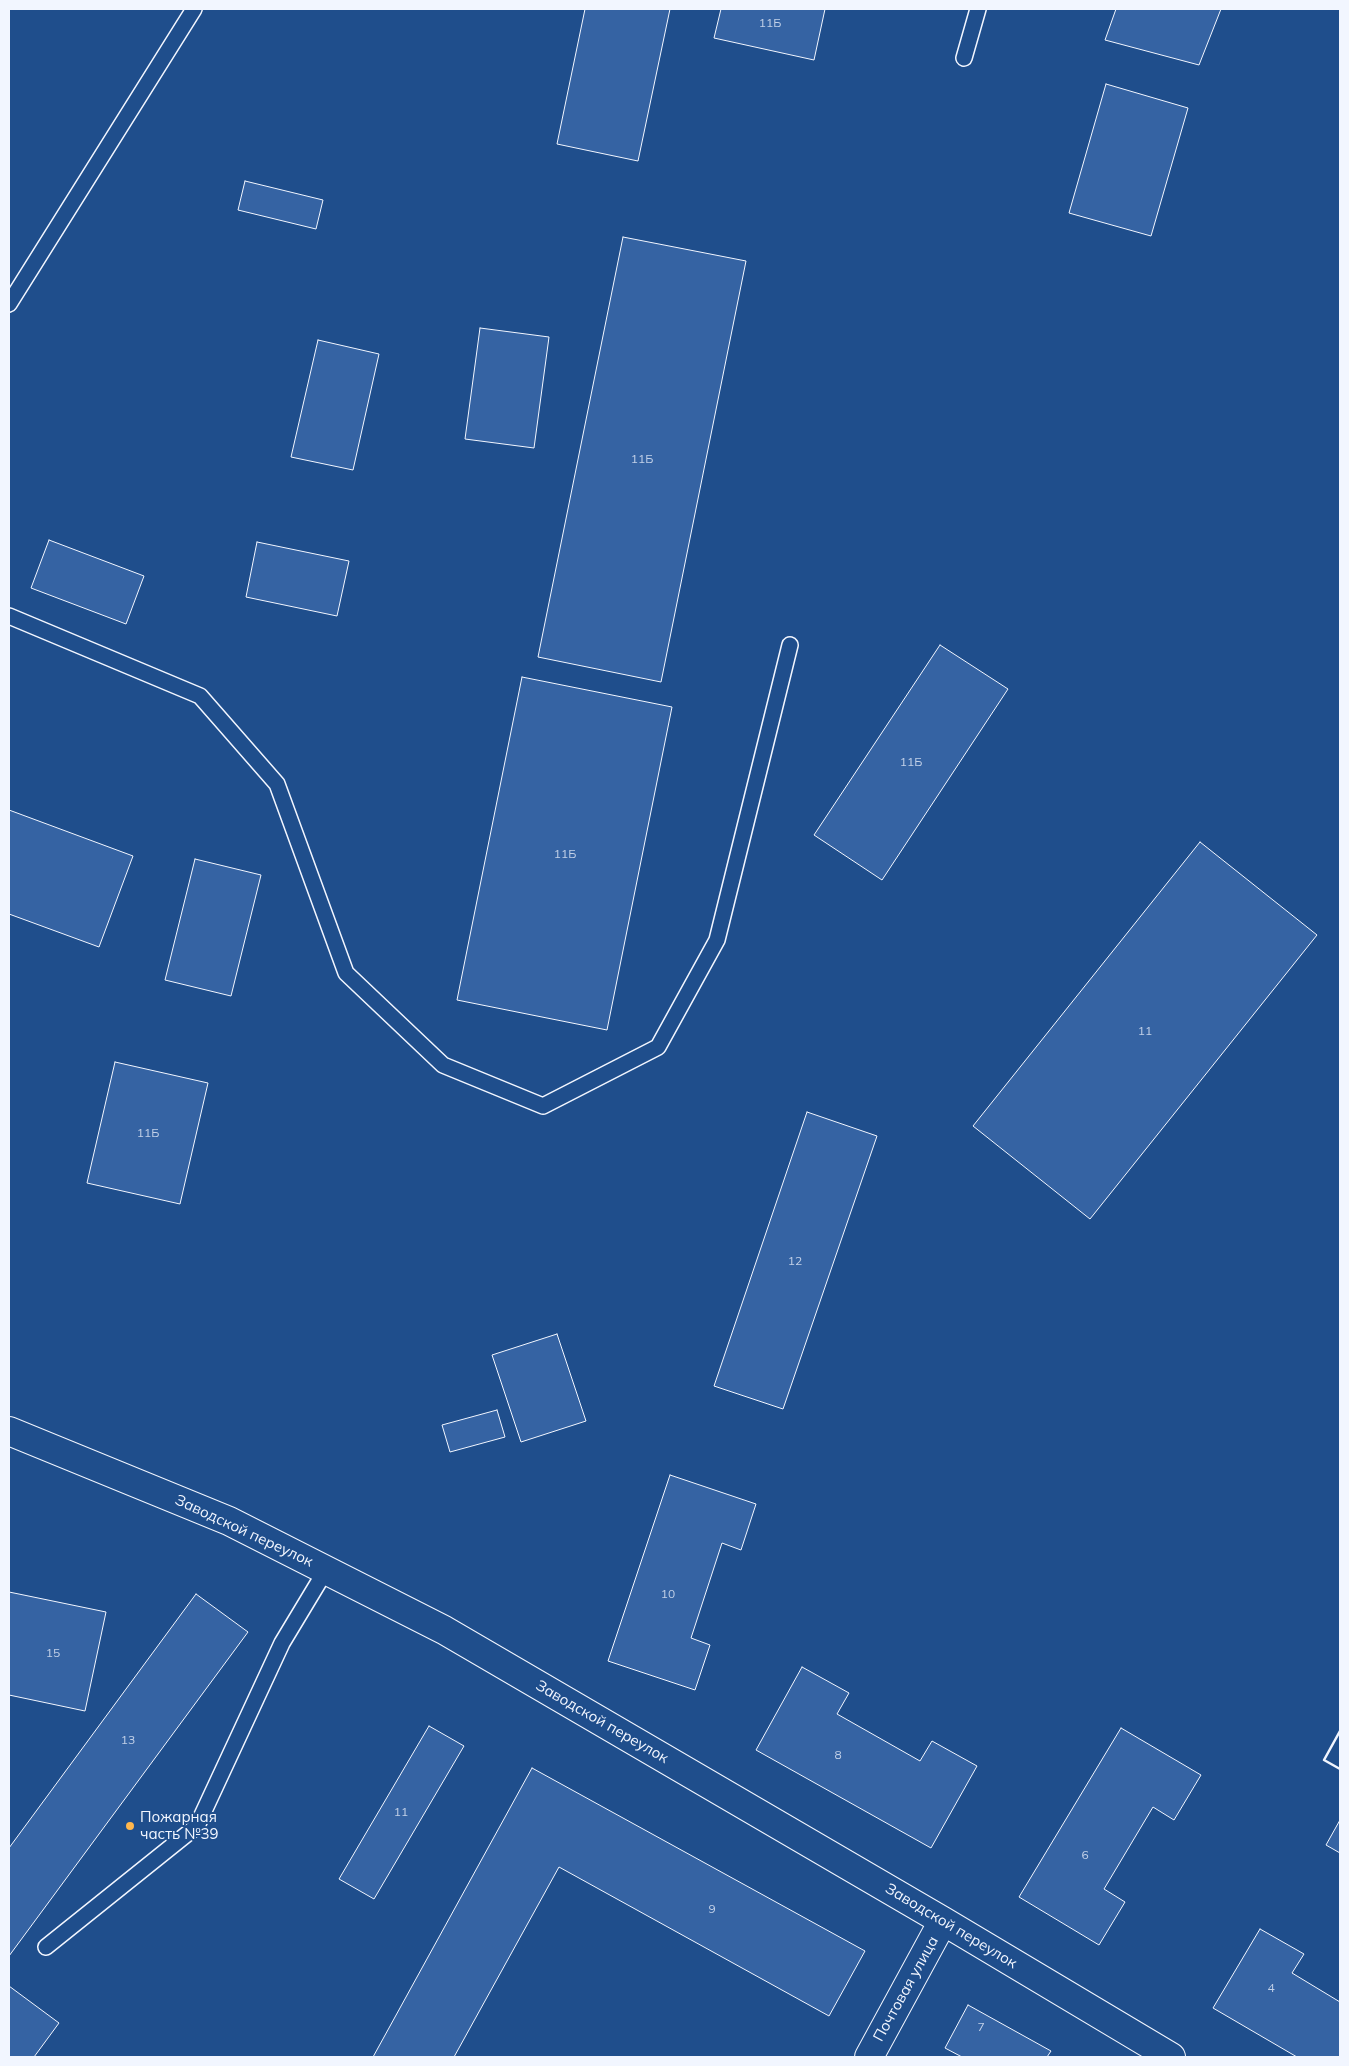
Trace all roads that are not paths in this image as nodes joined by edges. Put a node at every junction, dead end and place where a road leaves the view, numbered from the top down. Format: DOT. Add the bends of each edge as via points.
graph roads {
  1 [pos="194,9"];
  2 [pos="978,9"];
  3 [pos="964,58"];
  4 [pos="9,304"];
  5 [pos="9,616"];
  6 [pos="790,645"];
  7 [pos="9,1431"];
  8 [pos="326,1570"];
  9 [pos="943,1921"];
  10 [pos="46,1947"];
  11 [pos="868,2057"];
  12 [pos="1171,2057"];
  1 -- 4 [label="lane"];
  2 -- 3 [label="lane"];
  5 -- 6 [label="lane" via="200,696 277,784 346,973 443,1065 543,1106 658,1047 717,940"];
  7 -- 8 [label="street, Заводской переулок" via="229,1521"];
  8 -- 9 [label="street, Заводской переулок" via="444,1630"];
  8 -- 10 [label="lane" via="282,1643 197,1826"];
  9 -- 11 [label="street, Почтовая улица"];
  9 -- 12 [label="street, Заводской переулок"];
}
